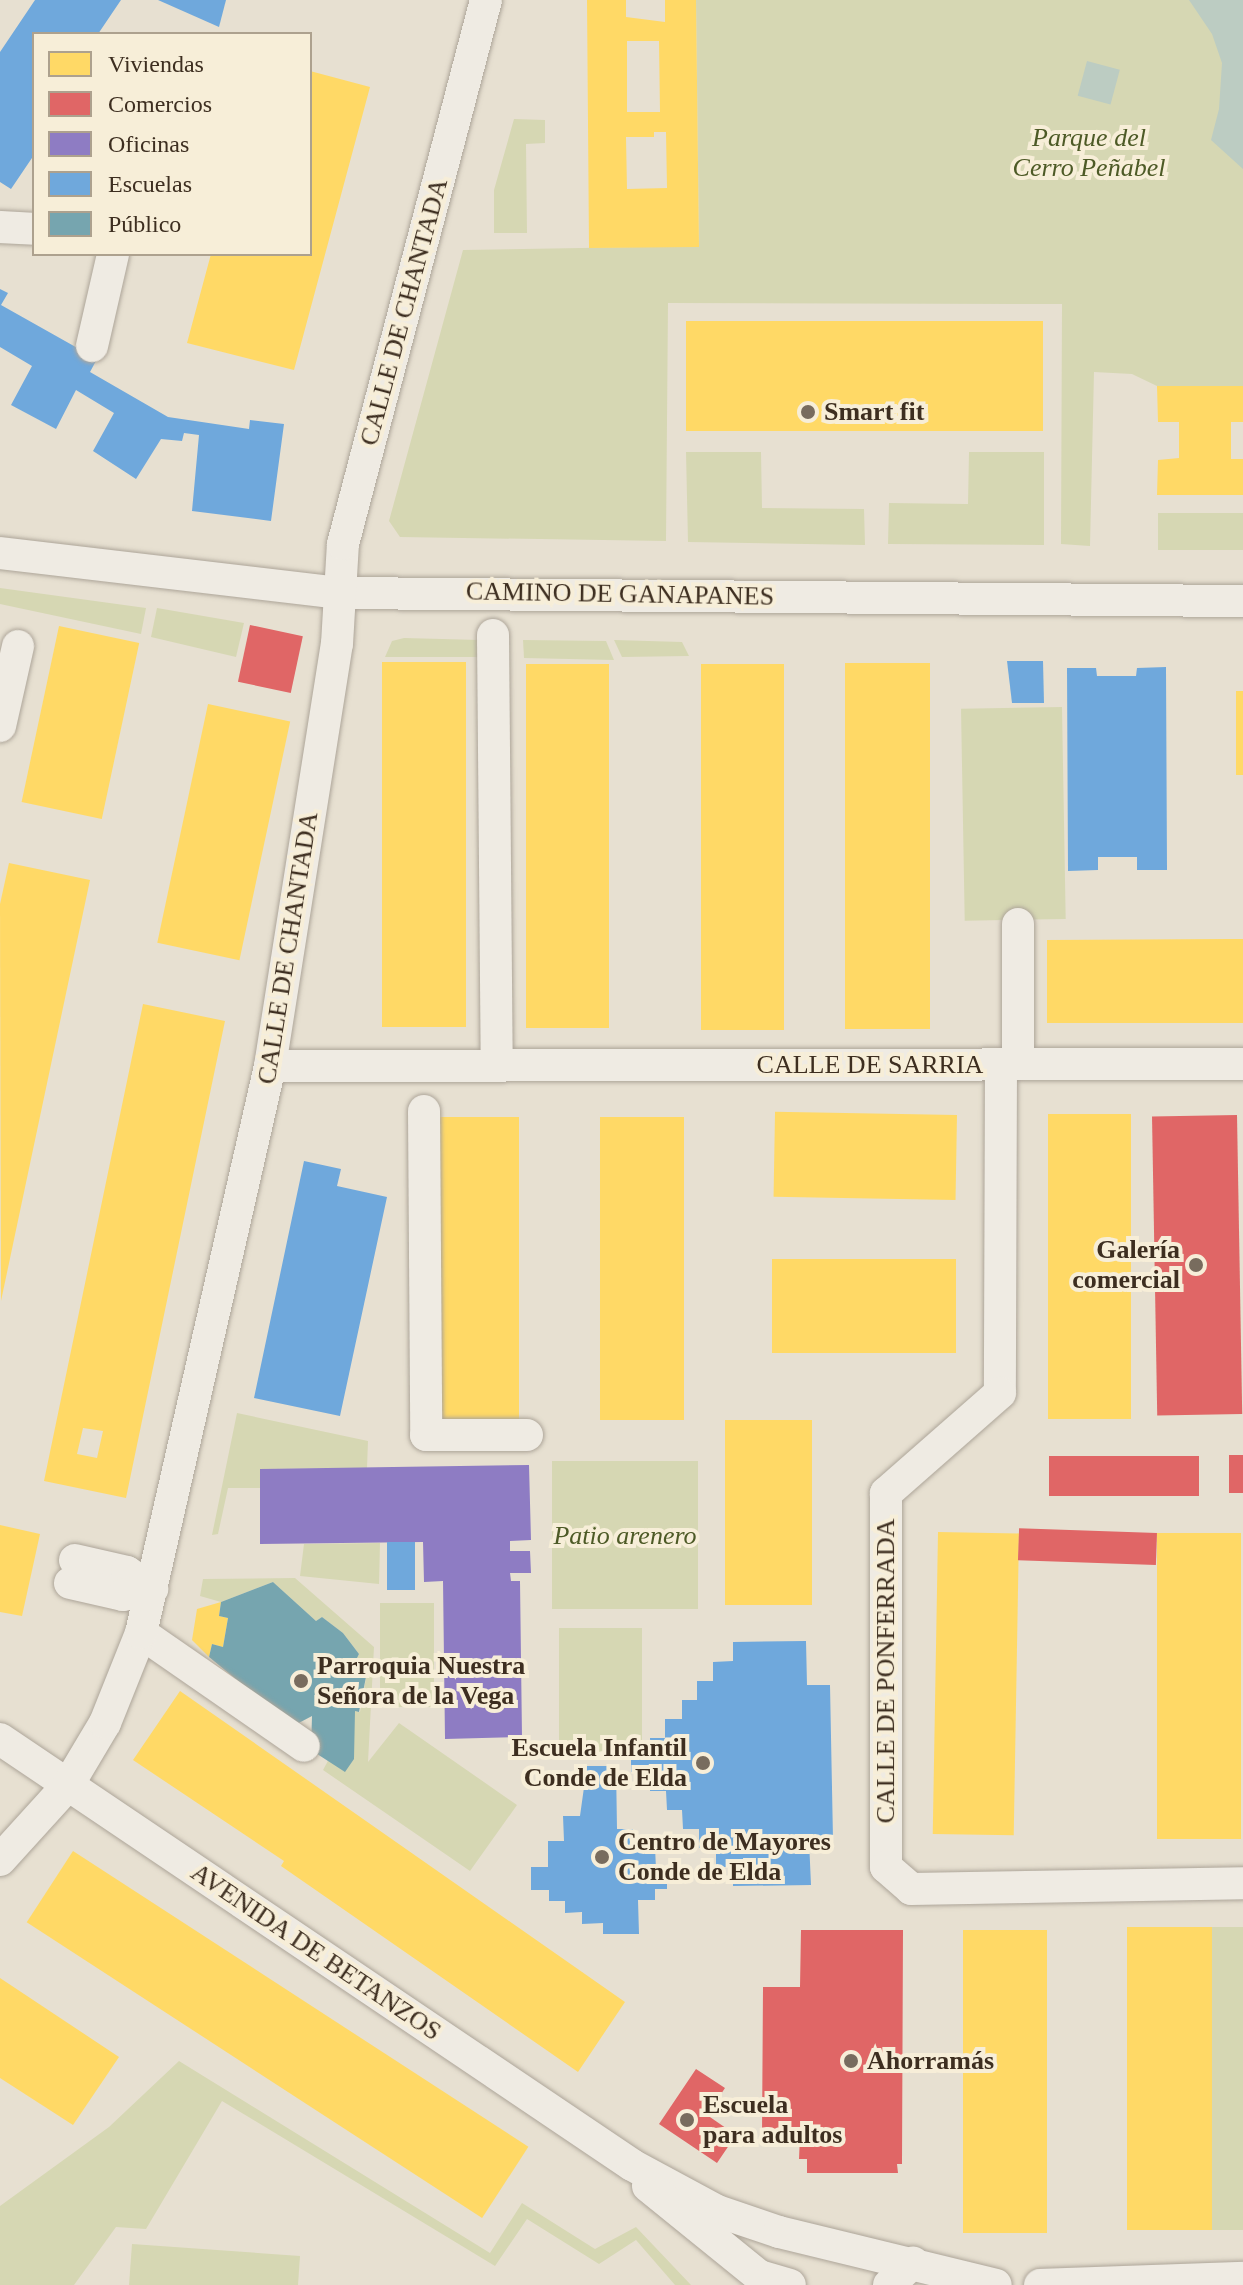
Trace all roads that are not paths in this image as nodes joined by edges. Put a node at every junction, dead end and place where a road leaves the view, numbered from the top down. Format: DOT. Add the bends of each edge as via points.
graph roads {
  1 [pos="486,0"];
  2 [pos="0,227"];
  3 [pos="32,229"];
  4 [pos="113,256"];
  5 [pos="92,346"];
  6 [pos="0,553"];
  7 [pos="340,593"];
  8 [pos="1243,601"];
  9 [pos="493,635"];
  10 [pos="18,646"];
  11 [pos="0,726"];
  12 [pos="1018,924"];
  13 [pos="1009,1064"];
  14 [pos="1243,1064"];
  15 [pos="270,1066"];
  16 [pos="497,1066"];
  17 [pos="424,1111"];
  18 [pos="527,1435"];
  19 [pos="72,1571"];
  20 [pos="152,1589"];
  21 [pos="141,1633"];
  22 [pos="0,1739"];
  23 [pos="304,1746"];
  24 [pos="68,1785"];
  25 [pos="0,1860"];
  26 [pos="1243,1883"];
  27 [pos="632,2165"];
  28 [pos="913,2263"];
  29 [pos="1243,2278"];
  30 [pos="763,2281"];
  31 [pos="790,2285"];
  32 [pos="889,2285"];
  33 [pos="996,2285"];
  34 [pos="1040,2285"];
  1 -- 7 [label="street, CALLE DE CHANTADA" via="343,544"];
  2 -- 3 [label="street"];
  4 -- 5 [label="street"];
  6 -- 7 [label="street, CAMINO DE GANAPANES"];
  7 -- 8 [label="street, CAMINO DE GANAPANES"];
  7 -- 15 [label="street, CALLE DE CHANTADA" via="337,644"];
  9 -- 16 [label="street"];
  10 -- 11 [label="street"];
  12 -- 13 [label="street, CALLE DE PONFERRADA"];
  13 -- 14 [label="street, CALLE DE SARRIA"];
  13 -- 16 [label="street, CALLE DE SARRIA"];
  13 -- 26 [label="street, CALLE DE PONFERRADA" via="1000,1393 886,1493 886,1867 911,1889"];
  15 -- 16 [label="street, CALLE DE SARRIA"];
  15 -- 20 [label="street, CALLE DE CHANTADA"];
  17 -- 18 [label="street" via="426,1435"];
  19 -- 20 [label="street" via="127,1572"];
  20 -- 21 [label="street, CALLE DE CHANTADA"];
  21 -- 23 [label="street"];
  21 -- 24 [label="street, CALLE DE CHANTADA" via="112,1709"];
  22 -- 24 [label="street, AVENIDA DE BETANZOS"];
  24 -- 25 [label="street, CALLE DE CHANTADA"];
  24 -- 27 [label="street, AVENIDA DE BETANZOS"];
  27 -- 28 [label="street, AVENIDA DE BETANZOS" via="717,2211"];
  27 -- 30 [label="street, AVENIDA DE BETANZOS" via="669,2206"];
  28 -- 32 [label="street"];
  28 -- 33 [label="street, AVENIDA DE BETANZOS"];
  29 -- 34 [label="street"];
  30 -- 31 [label="street, AVENIDA DE BETANZOS"];
}
